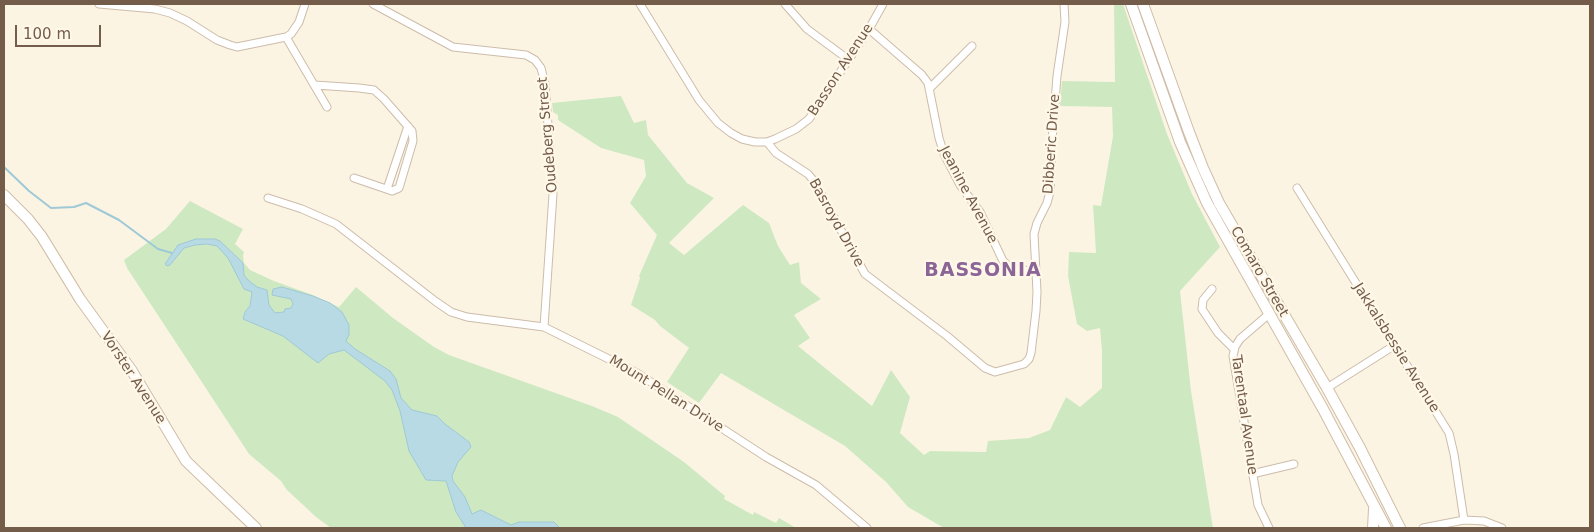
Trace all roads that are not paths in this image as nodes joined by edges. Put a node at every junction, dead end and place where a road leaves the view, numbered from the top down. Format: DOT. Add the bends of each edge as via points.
graph roads {
  1 [pos="99,4"];
  2 [pos="305,4"];
  3 [pos="373,4"];
  4 [pos="640,4"];
  5 [pos="785,4"];
  6 [pos="882,4"];
  7 [pos="1064,4"];
  8 [pos="1131,4"];
  9 [pos="1144,4"];
  10 [pos="869,29"];
  11 [pos="286,37"];
  12 [pos="972,46"];
  13 [pos="849,60"];
  14 [pos="314,85"];
  15 [pos="930,88"];
  16 [pos="327,106"];
  17 [pos="766,142"];
  18 [pos="354,178"];
  19 [pos="1297,188"];
  20 [pos="4,195"];
  21 [pos="268,198"];
  22 [pos="1036,272"];
  23 [pos="1212,289"];
  24 [pos="1269,314"];
  25 [pos="544,327"];
  26 [pos="1395,345"];
  27 [pos="1234,349"];
  28 [pos="1018,366"];
  29 [pos="1327,388"];
  30 [pos="1294,464"];
  31 [pos="1252,474"];
  32 [pos="1374,508"];
  33 [pos="1464,520"];
  34 [pos="256,528"];
  35 [pos="867,528"];
  36 [pos="1269,528"];
  37 [pos="1373,528"];
  38 [pos="1386,528"];
  39 [pos="1400,528"];
  40 [pos="1422,528"];
  41 [pos="1502,528"];
  1 -- 11 [label="street" via="170,13 234,46"];
  2 -- 11 [label="street" via="296,29"];
  3 -- 25 [label="street, Oudeberg Street" via="453,47 526,55 540,68 546,93 553,194"];
  4 -- 17 [label="street" via="699,100 718,122 742,139"];
  5 -- 13 [label="street" via="807,29"];
  6 -- 10 [label="street, Basson Avenue"];
  7 -- 22 [label="street, Dibberic Drive" via="1050,192 1034,234"];
  8 -- 24 [label="street, Comaro Street" via="1191,169 1214,218"];
  9 -- 29 [label="street, Comaro Street" via="1189,132 1215,194"];
  10 -- 13 [label="street, Basson Avenue"];
  10 -- 15 [label="street, Jeanine Avenue" via="922,75"];
  11 -- 14 [label="street"];
  12 -- 15 [label="street"];
  13 -- 17 [label="street, Basson Avenue" via="805,124"];
  14 -- 16 [label="street"];
  14 -- 18 [label="street" via="374,90 412,131 413,141 399,188 392,191"];
  15 -- 22 [label="street, Jeanine Avenue" via="944,154 960,185 980,212 1003,261 1011,268"];
  17 -- 28 [label="street, Basroyd Drive" via="814,180 865,274 988,370 999,372"];
  19 -- 26 [label="street, Jakkalsbessie Avenue"];
  20 -- 34 [label="street, Vorster Avenue" via="42,236 80,299 132,370 183,457"];
  21 -- 25 [label="street, Mount Pellan Drive" via="336,224 451,312"];
  22 -- 28 [label="street, Dibberic Drive" via="1031,353 1027,362"];
  23 -- 27 [label="street" via="1203,300 1202,309"];
  24 -- 27 [label="street, Tarentaal Avenue" via="1240,339"];
  24 -- 32 [label="street, Comaro Street" via="1339,438"];
  25 -- 35 [label="street, Mount Pellan Drive" via="638,373 760,453 816,485"];
  26 -- 29 [label="street"];
  26 -- 33 [label="street, Jakkalsbessie Avenue" via="1448,433"];
  27 -- 31 [label="street, Tarentaal Avenue"];
  29 -- 39 [label="street, Comaro Street"];
  30 -- 31 [label="street"];
  31 -- 36 [label="street, Tarentaal Avenue" via="1258,505"];
  32 -- 37 [label="street"];
  32 -- 38 [label="street, Comaro Street"];
  33 -- 40 [label="street"];
  33 -- 41 [label="street" via="1484,521"];
}
